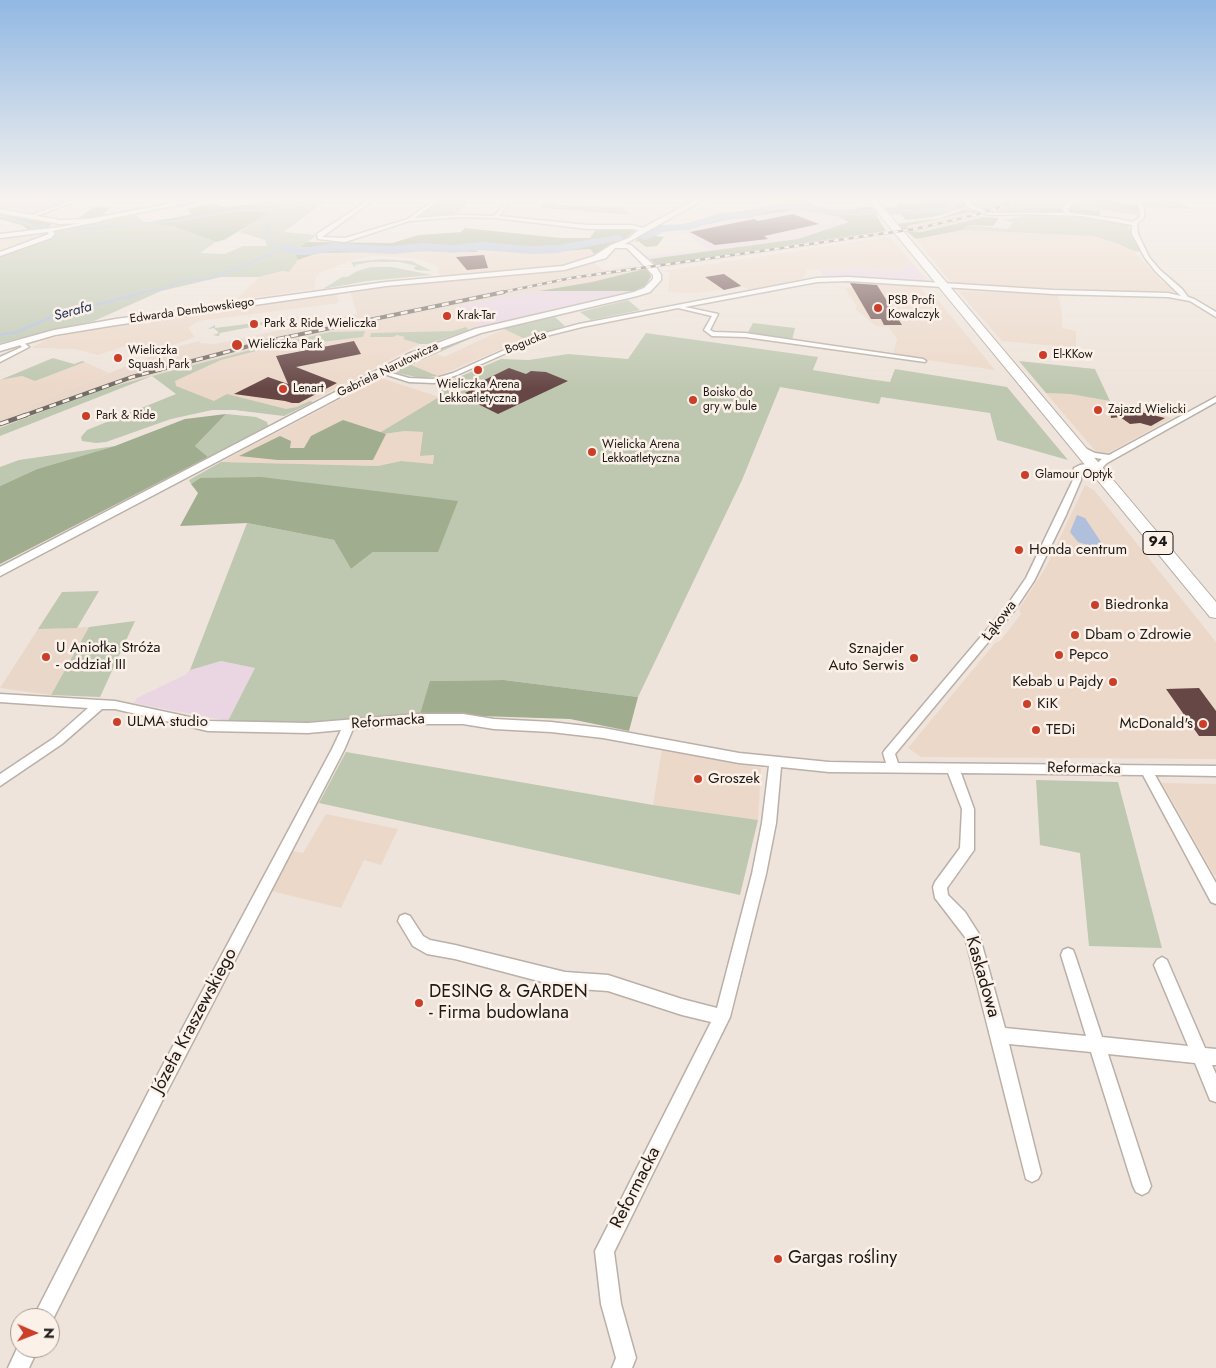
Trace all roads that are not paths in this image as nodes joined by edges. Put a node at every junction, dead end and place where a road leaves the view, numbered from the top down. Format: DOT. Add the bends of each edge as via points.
graph roads {
  1 [pos="588,261"];
  2 [pos="644,261"];
  3 [pos="922,261"];
  4 [pos="1150,261"];
  5 [pos="942,285"];
  6 [pos="1185,298"];
  7 [pos="676,306"];
  8 [pos="1216,315"];
  9 [pos="23,344"];
  10 [pos="0,348"];
  11 [pos="0,360"];
  12 [pos="923,361"];
  13 [pos="381,372"];
  14 [pos="1216,400"];
  15 [pos="1078,448"];
  16 [pos="1111,458"];
  17 [pos="1096,469"];
  18 [pos="0,572"];
  19 [pos="1216,613"];
  20 [pos="0,698"];
  21 [pos="99,704"];
  22 [pos="349,724"];
  23 [pos="775,762"];
  24 [pos="952,767"];
  25 [pos="894,768"];
  26 [pos="1146,770"];
  27 [pos="1216,771"];
  28 [pos="0,781"];
  29 [pos="1216,897"];
  30 [pos="405,921"];
  31 [pos="1068,955"];
  32 [pos="1162,965"];
  33 [pos="722,1017"];
  34 [pos="999,1035"];
  35 [pos="1097,1046"];
  36 [pos="1208,1056"];
  37 [pos="1216,1094"];
  38 [pos="1032,1173"];
  39 [pos="1142,1186"];
  40 [pos="49,1308"];
  41 [pos="622,1368"];
  1 -- 9 [label="main road, Edwarda Dembowskiego" via="564,268 414,280 249,302 86,327"];
  2 -- 13 [label="main road, Gabriela Narutowicza" via="657,275 657,280 647,290 478,331 428,349"];
  3 -- 5 [label="main road, 94"];
  4 -- 6 [label="street"];
  5 -- 6 [label="street, Bogucka"];
  5 -- 7 [label="street, Bogucka" via="817,280"];
  5 -- 15 [label="main road, 94"];
  6 -- 8 [label="street"];
  7 -- 12 [label="street, Bogucka" via="716,315 707,330 712,334 745,335"];
  7 -- 13 [label="street, Bogucka" via="550,333 437,380 409,380"];
  9 -- 10 [label="main road, Edwarda Dembowskiego"];
  9 -- 11 [label="street"];
  13 -- 18 [label="main road, Gabriela Narutowicza"];
  14 -- 16 [label="street"];
  15 -- 16 [label="street"];
  15 -- 17 [label="main road, 94"];
  16 -- 17 [label="street"];
  17 -- 19 [label="main road, 94"];
  17 -- 25 [label="street, Łąkowa" via="1080,467 1077,470 1077,480 1031,579 1010,609 889,753"];
  20 -- 21 [label="street, Reformacka"];
  21 -- 22 [label="street, Reformacka" via="115,704 208,726 279,729"];
  21 -- 28 [label="street" via="79,724"];
  22 -- 23 [label="street, Reformacka" via="456,719 552,727"];
  22 -- 40 [label="street, Józefa Kraszewskiego"];
  23 -- 25 [label="street, Reformacka"];
  23 -- 33 [label="street, Reformacka" via="769,823 759,874"];
  24 -- 25 [label="street, Reformacka"];
  24 -- 26 [label="street, Reformacka"];
  24 -- 34 [label="street, Kaskadowa" via="968,810 968,850 940,887 942,898 972,934"];
  26 -- 27 [label="street, Reformacka"];
  26 -- 29 [label="street"];
  30 -- 33 [label="street" via="426,947 565,980 608,983"];
  31 -- 35 [label="street"];
  32 -- 36 [label="street"];
  33 -- 41 [label="street, Reformacka" via="604,1251 611,1304 626,1358"];
  34 -- 35 [label="street, Kaskadowa"];
  34 -- 38 [label="street, Kaskadowa"];
  35 -- 36 [label="street, Kaskadowa"];
  35 -- 39 [label="street"];
  36 -- 37 [label="street"];
}
